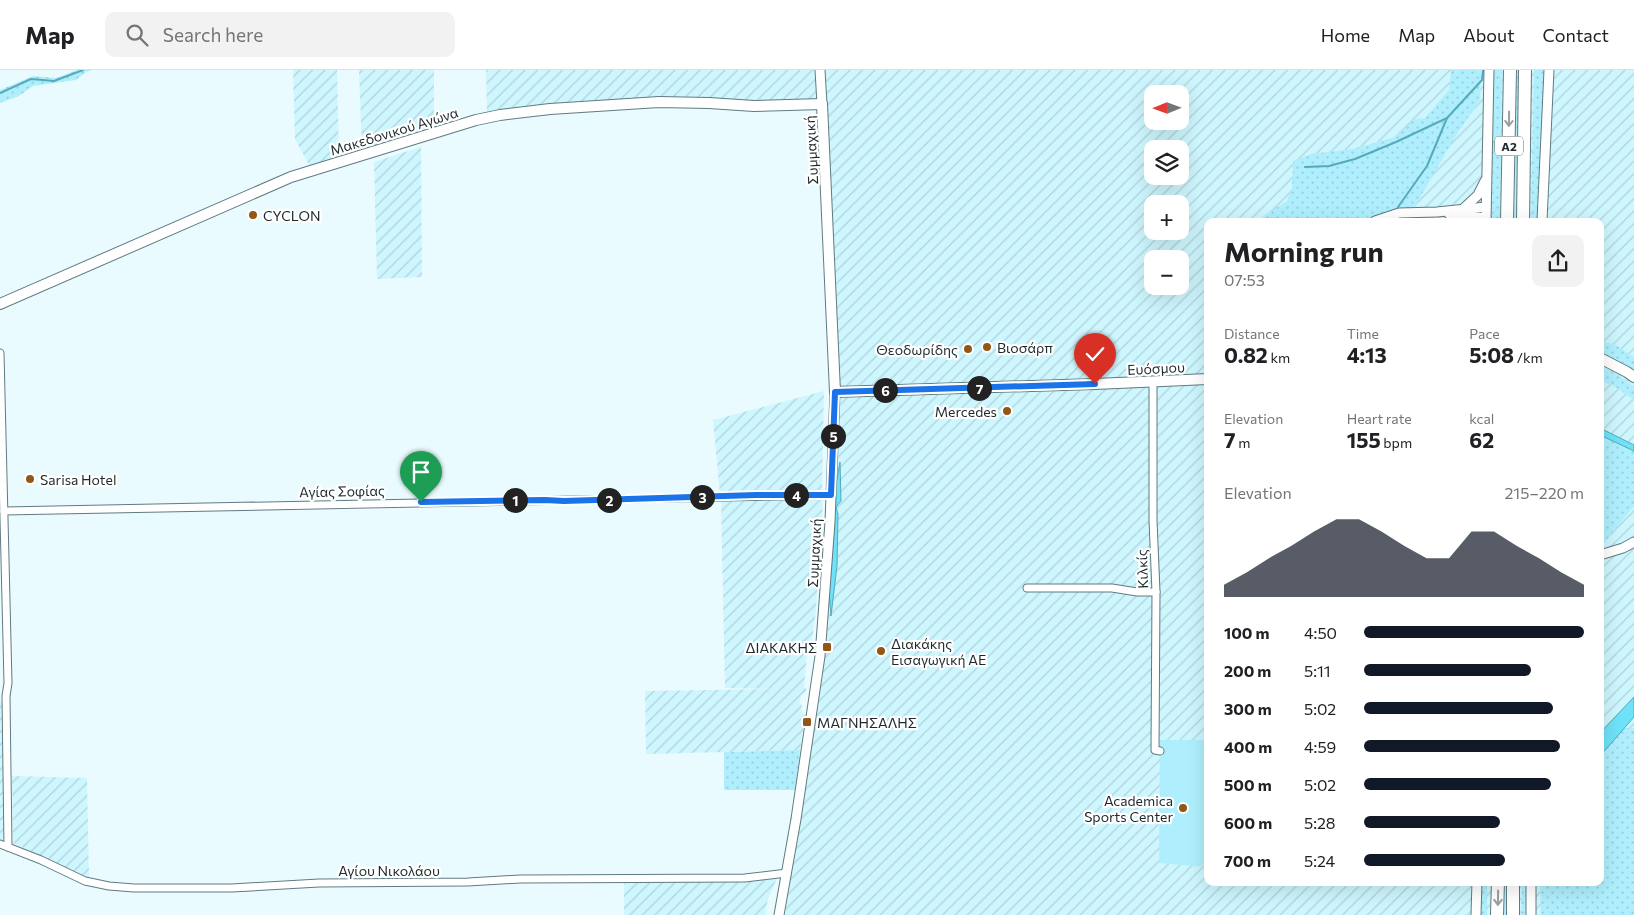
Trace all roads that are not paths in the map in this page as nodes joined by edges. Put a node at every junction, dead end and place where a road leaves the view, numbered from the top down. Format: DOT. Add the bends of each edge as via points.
graph roads {
  1 [pos="820,70"];
  2 [pos="1489,70"];
  3 [pos="1510,70"];
  4 [pos="1525,70"];
  5 [pos="1549,70"];
  6 [pos="822,104"];
  7 [pos="1486,179"];
  8 [pos="1486,207"];
  9 [pos="1463,209"];
  10 [pos="1437,212"];
  11 [pos="1384,218"];
  12 [pos="1474,218"];
  13 [pos="1486,218"];
  14 [pos="1507,218"];
  15 [pos="1523,218"];
  16 [pos="1542,218"];
  17 [pos="0,304"];
  18 [pos="0,353"];
  19 [pos="1604,360"];
  20 [pos="1634,377"];
  21 [pos="1204,379"];
  22 [pos="1152,382"];
  23 [pos="835,392"];
  24 [pos="831,495"];
  25 [pos="4,511"];
  26 [pos="1634,542"];
  27 [pos="1604,554"];
  28 [pos="1027,588"];
  29 [pos="1156,592"];
  30 [pos="3,696"];
  31 [pos="1160,751"];
  32 [pos="0,844"];
  33 [pos="8,847"];
  34 [pos="787,873"];
  35 [pos="1477,886"];
  36 [pos="1498,886"];
  37 [pos="1513,886"];
  38 [pos="1531,886"];
  39 [pos="779,915"];
  40 [pos="1476,915"];
  41 [pos="1497,915"];
  42 [pos="1513,915"];
  43 [pos="1531,915"];
  1 -- 6 [label="street, Συμμαχική"];
  2 -- 7 [label="street"];
  3 -- 14 [label="highway, Α2, one-way"];
  4 -- 15 [label="highway, Α2"];
  5 -- 16 [label="street"];
  6 -- 17 [label="main road, Μακεδονικού Αγώνα" via="754,106 659,102 550,109 476,120 291,177"];
  6 -- 23 [label="main road, Συμμαχική"];
  7 -- 8 [label="street"];
  7 -- 9 [label="street" via="1478,195"];
  8 -- 9 [label="street"];
  8 -- 13 [label="street"];
  9 -- 10 [label="street"];
  10 -- 11 [label="street" via="1398,213"];
  10 -- 12 [label="street"];
  18 -- 25 [label="street"];
  19 -- 20 [label="main road"];
  21 -- 22 [label="main road, Ευόσμου"];
  22 -- 23 [label="main road, Ευόσμου"];
  22 -- 29 [label="street, Κιλκίς"];
  23 -- 24 [label="street, Συμμαχική"];
  24 -- 25 [label="street, Αγίας Σοφίας"];
  24 -- 34 [label="street, Συμμαχική" via="820,656"];
  25 -- 30 [label="street" via="8,683"];
  26 -- 27 [label="street"];
  28 -- 29 [label="street" via="1112,588"];
  29 -- 31 [label="street, Κιλκίς" via="1155,750"];
  30 -- 33 [label="street"];
  32 -- 33 [label="street, Αγίου Νικολάου"];
  33 -- 34 [label="street, Αγίου Νικολάου" via="84,881 134,888 520,879 745,878"];
  34 -- 39 [label="street, Συμμαχική"];
  35 -- 40 [label="street"];
  36 -- 41 [label="highway, one-way"];
  37 -- 42 [label="highway"];
  38 -- 43 [label="street"];
}
